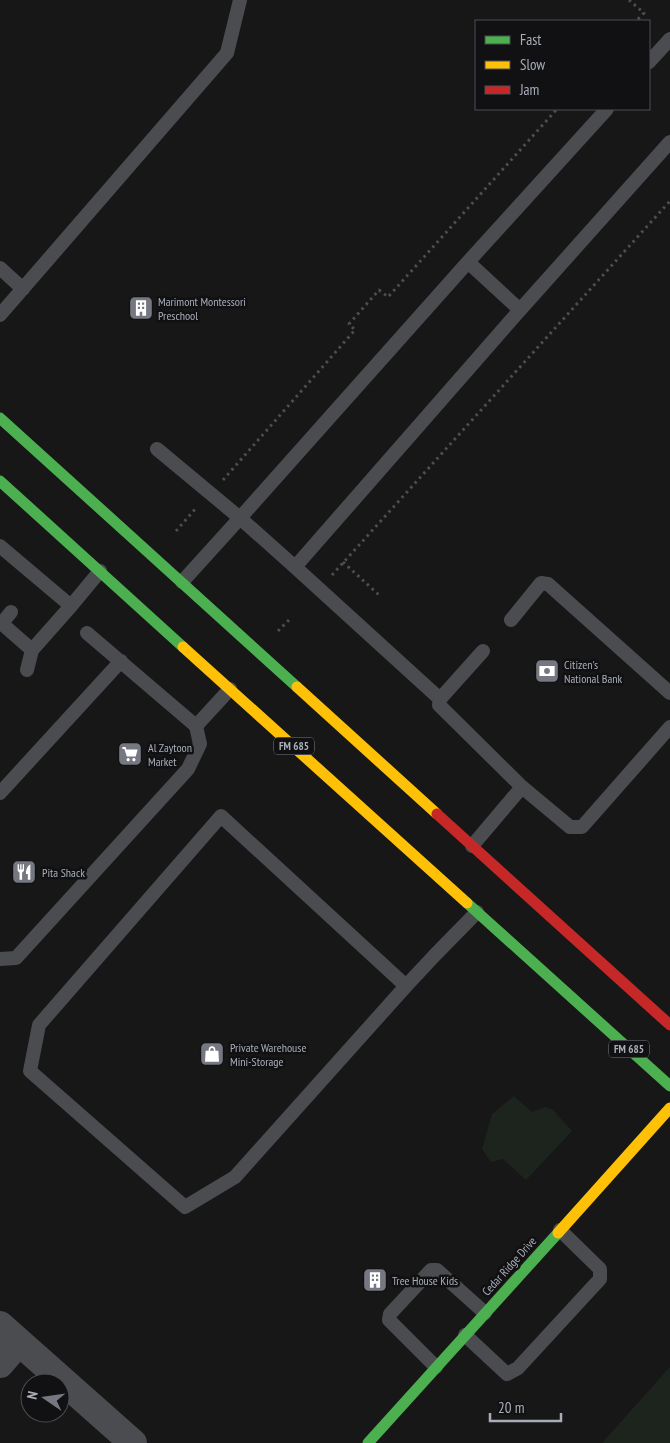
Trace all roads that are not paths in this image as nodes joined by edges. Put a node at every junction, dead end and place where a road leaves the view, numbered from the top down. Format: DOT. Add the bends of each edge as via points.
graph roads {
  1 [pos="240,0"];
  2 [pos="670,39"];
  3 [pos="650,61"];
  4 [pos="605,110"];
  5 [pos="670,142"];
  6 [pos="468,262"];
  7 [pos="0,268"];
  8 [pos="23,289"];
  9 [pos="520,310"];
  10 [pos="0,315"];
  11 [pos="0,418"];
  12 [pos="157,449"];
  13 [pos="0,481"];
  14 [pos="240,518"];
  15 [pos="0,546"];
  16 [pos="295,567"];
  17 [pos="100,571"];
  18 [pos="182,582"];
  19 [pos="71,606"];
  20 [pos="12,612"];
  21 [pos="511,620"];
  22 [pos="1,623"];
  23 [pos="87,633"];
  24 [pos="32,650"];
  25 [pos="483,651"];
  26 [pos="121,661"];
  27 [pos="27,670"];
  28 [pos="230,689"];
  29 [pos="670,693"];
  30 [pos="440,699"];
  31 [pos="196,726"];
  32 [pos="670,727"];
  33 [pos="522,787"];
  34 [pos="0,793"];
  35 [pos="472,846"];
  36 [pos="477,912"];
  37 [pos="0,959"];
  38 [pos="406,986"];
  39 [pos="670,1025"];
  40 [pos="670,1086"];
  41 [pos="670,1108"];
  42 [pos="560,1230"];
  43 [pos="485,1314"];
  44 [pos="10,1333"];
  45 [pos="465,1335"];
  46 [pos="0,1364"];
  47 [pos="436,1367"];
  48 [pos="134,1443"];
  49 [pos="368,1443"];
  1 -- 8 [label="lane" via="227,53"];
  2 -- 3 [label="lane"];
  4 -- 6 [label="lane"];
  5 -- 9 [label="lane"];
  6 -- 9 [label="lane"];
  6 -- 14 [label="lane"];
  7 -- 8 [label="lane"];
  8 -- 10 [label="lane"];
  9 -- 16 [label="lane"];
  11 -- 18 [label="main road"];
  12 -- 14 [label="lane"];
  13 -- 17 [label="main road, FM 685"];
  14 -- 16 [label="lane"];
  14 -- 18 [label="lane"];
  15 -- 19 [label="lane" via="37,583"];
  16 -- 30 [label="lane"];
  17 -- 19 [label="lane"];
  17 -- 28 [label="main road, FM 685"];
  18 -- 35 [label="main road"];
  19 -- 24 [label="lane"];
  20 -- 22 [label="lane"];
  21 -- 29 [label="lane" via="541,583 548,584"];
  22 -- 24 [label="lane"];
  23 -- 26 [label="lane"];
  24 -- 27 [label="lane"];
  25 -- 30 [label="lane"];
  26 -- 31 [label="lane"];
  26 -- 34 [label="lane"];
  28 -- 31 [label="lane"];
  28 -- 36 [label="main road, FM 685"];
  30 -- 33 [label="lane" via="439,705"];
  31 -- 37 [label="lane" via="200,744 188,769 16,958"];
  32 -- 33 [label="lane" via="582,827 570,827"];
  33 -- 35 [label="lane"];
  35 -- 39 [label="main road"];
  36 -- 38 [label="lane"];
  36 -- 40 [label="main road, FM 685"];
  38 -- 38 [label="lane" via="235,1176 185,1207 30,1071 39,1025 221,816"];
  41 -- 42 [label="main road, Cedar Ridge Drive"];
  42 -- 43 [label="main road, Cedar Ridge Drive"];
  42 -- 45 [label="lane" via="600,1269 600,1279 518,1368 507,1374"];
  43 -- 45 [label="main road, Cedar Ridge Drive"];
  43 -- 47 [label="lane" via="437,1270 431,1270 390,1314 389,1320"];
  44 -- 46 [label="street"];
  44 -- 48 [label="street"];
  45 -- 47 [label="main road, Cedar Ridge Drive"];
  47 -- 49 [label="main road, Cedar Ridge Drive"];
}
